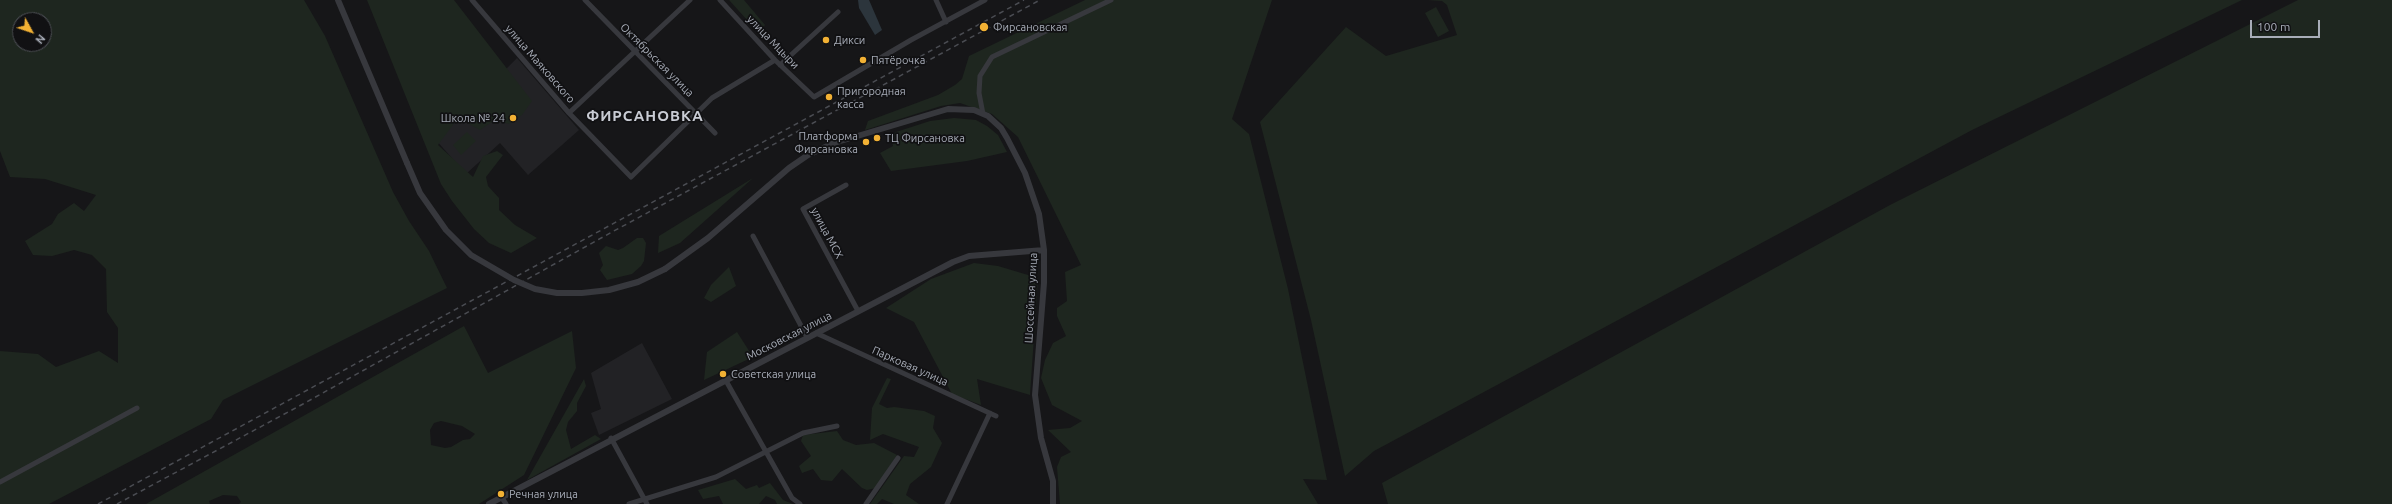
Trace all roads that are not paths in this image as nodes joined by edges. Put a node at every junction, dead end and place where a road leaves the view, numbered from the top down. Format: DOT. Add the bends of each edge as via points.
graph roads {
  1 [pos="338,0"];
  2 [pos="472,0"];
  3 [pos="585,0"];
  4 [pos="690,0"];
  5 [pos="720,0"];
  6 [pos="936,0"];
  7 [pos="986,0"];
  8 [pos="1111,0"];
  9 [pos="838,12"];
  10 [pos="946,22"];
  11 [pos="634,52"];
  12 [pos="776,60"];
  13 [pos="780,65"];
  14 [pos="569,113"];
  15 [pos="696,113"];
  16 [pos="983,114"];
  17 [pos="715,133"];
  18 [pos="846,185"];
  19 [pos="753,236"];
  20 [pos="1044,250"];
  21 [pos="858,311"];
  22 [pos="816,333"];
  23 [pos="807,337"];
  24 [pos="725,379"];
  25 [pos="137,408"];
  26 [pos="990,413"];
  27 [pos="996,416"];
  28 [pos="837,426"];
  29 [pos="612,438"];
  30 [pos="765,451"];
  31 [pos="898,458"];
  32 [pos="0,482"];
  33 [pos="502,498"];
  34 [pos="644,498"];
  35 [pos="489,504"];
  36 [pos="506,504"];
  37 [pos="629,504"];
  38 [pos="647,504"];
  39 [pos="800,504"];
  40 [pos="866,504"];
  41 [pos="947,504"];
  42 [pos="1053,504"];
  1 -- 16 [label="street, Шоссейная улица, bridge" via="420,193 446,230 471,255 514,280 535,289 557,293 609,290 638,282 665,269 708,238 808,155 855,135 948,108 974,110"];
  2 -- 14 [label="street, улица Маяковского"];
  3 -- 11 [label="street, Октябрьская улица"];
  4 -- 11 [label="street"];
  5 -- 12 [label="street, улица Мцыри"];
  6 -- 10 [label="street"];
  7 -- 10 [label="street"];
  8 -- 16 [label="street" via="992,57 980,76 979,93"];
  9 -- 13 [label="street"];
  10 -- 13 [label="street, улица Мцыри" via="814,97"];
  11 -- 14 [label="street"];
  11 -- 15 [label="street, Октябрьская улица"];
  12 -- 13 [label="street, улица Мцыри"];
  12 -- 15 [label="street, улица Маяковского" via="712,98"];
  14 -- 15 [label="street, улица Маяковского" via="631,177"];
  15 -- 17 [label="street, Октябрьская улица"];
  16 -- 20 [label="street, Шоссейная улица" via="1000,128 1025,173 1039,214"];
  18 -- 21 [label="street, улица МСХ" via="802,209"];
  19 -- 23 [label="street"];
  20 -- 21 [label="street, Московская улица" via="969,256"];
  20 -- 42 [label="street, Шоссейная улица" via="1044,283 1035,395 1037,417 1053,481"];
  21 -- 22 [label="street, Московская улица"];
  22 -- 23 [label="street, Московская улица"];
  22 -- 26 [label="street, Парковая улица"];
  23 -- 24 [label="street, Московская улица"];
  24 -- 29 [label="street, Московская улица"];
  24 -- 30 [label="street"];
  25 -- 32 [label="street"];
  26 -- 27 [label="street, Парковая улица"];
  26 -- 41 [label="street"];
  28 -- 30 [label="street" via="803,433"];
  29 -- 33 [label="street, Московская улица"];
  29 -- 34 [label="street"];
  30 -- 34 [label="street" via="716,478"];
  30 -- 39 [label="street" via="792,498"];
  31 -- 40 [label="street"];
  33 -- 35 [label="street, Московская улица"];
  33 -- 36 [label="street"];
  34 -- 37 [label="street"];
  34 -- 38 [label="street"];
}
